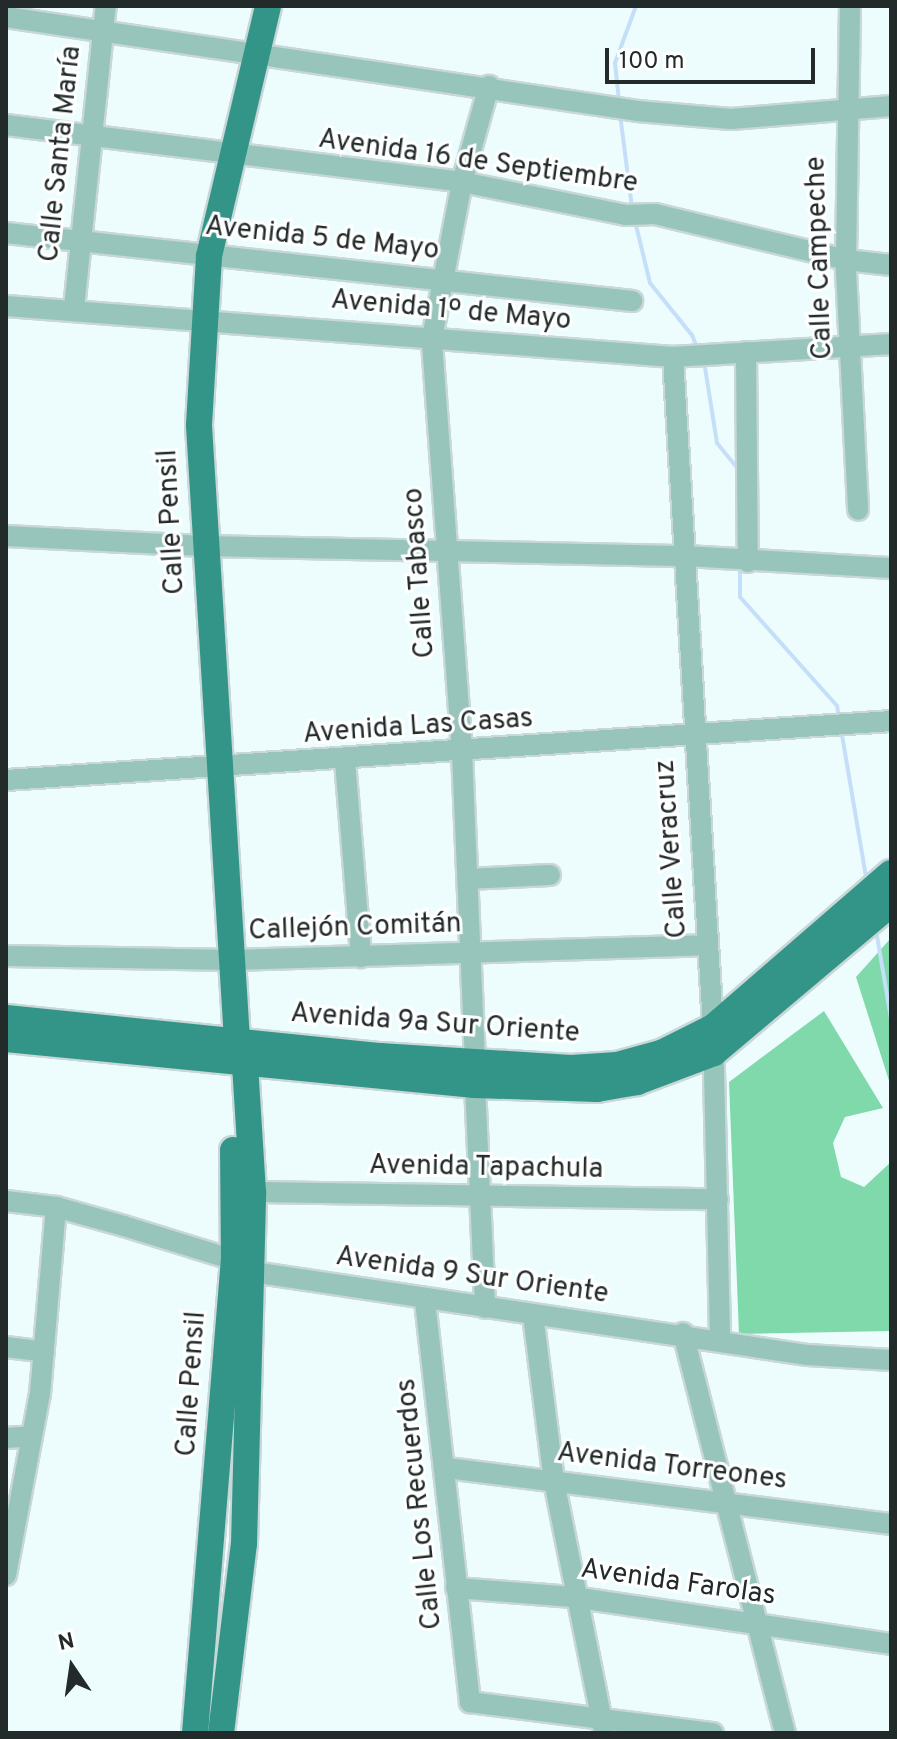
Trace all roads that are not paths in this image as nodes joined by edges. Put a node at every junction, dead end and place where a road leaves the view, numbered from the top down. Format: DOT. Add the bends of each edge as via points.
graph roads {
  1 [pos="106,6"];
  2 [pos="268,6"];
  3 [pos="850,6"];
  4 [pos="6,17"];
  5 [pos="103,29"];
  6 [pos="256,52"];
  7 [pos="489,86"];
  8 [pos="891,106"];
  9 [pos="845,111"];
  10 [pos="6,125"];
  11 [pos="89,135"];
  12 [pos="234,157"];
  13 [pos="462,182"];
  14 [pos="6,233"];
  15 [pos="78,240"];
  16 [pos="209,256"];
  17 [pos="846,260"];
  18 [pos="886,262"];
  19 [pos="440,280"];
  20 [pos="632,301"];
  21 [pos="6,306"];
  22 [pos="74,308"];
  23 [pos="203,319"];
  24 [pos="432,338"];
  25 [pos="891,344"];
  26 [pos="850,346"];
  27 [pos="746,352"];
  28 [pos="688,356"];
  29 [pos="858,510"];
  30 [pos="6,536"];
  31 [pos="203,546"];
  32 [pos="447,549"];
  33 [pos="688,556"];
  34 [pos="746,562"];
  35 [pos="891,568"];
  36 [pos="891,721"];
  37 [pos="692,736"];
  38 [pos="462,751"];
  39 [pos="345,761"];
  40 [pos="220,767"];
  41 [pos="6,780"];
  42 [pos="891,873"];
  43 [pos="550,875"];
  44 [pos="468,879"];
  45 [pos="891,904"];
  46 [pos="856,921"];
  47 [pos="706,945"];
  48 [pos="472,953"];
  49 [pos="6,956"];
  50 [pos="361,957"];
  51 [pos="233,960"];
  52 [pos="6,1018"];
  53 [pos="6,1039"];
  54 [pos="713,1040"];
  55 [pos="237,1056"];
  56 [pos="475,1073"];
  57 [pos="253,1192"];
  58 [pos="480,1195"];
  59 [pos="718,1199"];
  60 [pos="6,1201"];
  61 [pos="56,1207"];
  62 [pos="243,1266"];
  63 [pos="425,1301"];
  64 [pos="485,1308"];
  65 [pos="533,1315"];
  66 [pos="683,1333"];
  67 [pos="720,1339"];
  68 [pos="6,1347"];
  69 [pos="44,1352"];
  70 [pos="891,1360"];
  71 [pos="32,1436"];
  72 [pos="6,1438"];
  73 [pos="447,1468"];
  74 [pos="554,1481"];
  75 [pos="726,1501"];
  76 [pos="891,1524"];
  77 [pos="7,1562"];
  78 [pos="456,1588"];
  79 [pos="573,1597"];
  80 [pos="759,1622"];
  81 [pos="891,1644"];
  82 [pos="602,1727"];
  83 [pos="195,1733"];
  84 [pos="221,1733"];
  85 [pos="713,1733"];
  86 [pos="785,1733"];
  1 -- 5 [label="street, Calle Santa María"];
  2 -- 6 [label="main road, Calle Pensil"];
  3 -- 9 [label="street, Calle Campeche"];
  4 -- 5 [label="street"];
  5 -- 6 [label="street"];
  5 -- 11 [label="street, Calle Santa María"];
  6 -- 7 [label="street"];
  6 -- 12 [label="main road, Calle Pensil"];
  7 -- 9 [label="street" via="637,111 731,119"];
  7 -- 13 [label="street, Calle Tabasco"];
  8 -- 9 [label="street"];
  9 -- 17 [label="street, Calle Campeche"];
  10 -- 11 [label="street, Avenida 16 de Septiembre"];
  11 -- 12 [label="street, Avenida 16 de Septiembre"];
  11 -- 15 [label="street, Calle Santa María"];
  12 -- 13 [label="street, Avenida 16 de Septiembre"];
  12 -- 16 [label="main road, Calle Pensil"];
  13 -- 17 [label="street, Avenida 16 de Septiembre" via="625,215 655,214"];
  13 -- 19 [label="street, Calle Tabasco"];
  14 -- 15 [label="street, Avenida 5 de Mayo"];
  15 -- 16 [label="street, Avenida 5 de Mayo"];
  15 -- 22 [label="street, Calle Santa María"];
  16 -- 19 [label="street, Avenida 5 de Mayo"];
  16 -- 23 [label="main road, Calle Pensil"];
  17 -- 18 [label="street, Avenida 16 de Septiembre"];
  17 -- 26 [label="street, Calle Campeche"];
  19 -- 20 [label="street, Avenida 5 de Mayo"];
  19 -- 24 [label="street, Calle Tabasco"];
  21 -- 22 [label="street, Avenida 1º de Mayo"];
  22 -- 23 [label="street, Avenida 1º de Mayo"];
  23 -- 24 [label="street, Avenida 1º de Mayo"];
  23 -- 31 [label="main road, Calle Pensil"];
  24 -- 28 [label="street, Avenida 1º de Mayo"];
  24 -- 32 [label="street, Calle Tabasco"];
  25 -- 26 [label="street, Avenida 1º de Mayo"];
  26 -- 27 [label="street, Avenida 1º de Mayo"];
  26 -- 29 [label="street, Calle Campeche"];
  27 -- 28 [label="street, Avenida 1º de Mayo"];
  27 -- 34 [label="street"];
  28 -- 33 [label="street, Calle Veracruz"];
  30 -- 31 [label="street"];
  31 -- 32 [label="street"];
  31 -- 40 [label="main road, Calle Pensil"];
  32 -- 33 [label="street"];
  32 -- 38 [label="street, Calle Tabasco"];
  33 -- 34 [label="street"];
  33 -- 37 [label="street, Calle Veracruz"];
  34 -- 35 [label="street"];
  36 -- 37 [label="street, Avenida Las Casas"];
  37 -- 38 [label="street, Avenida Las Casas"];
  37 -- 47 [label="street, Calle Veracruz"];
  38 -- 39 [label="street, Avenida Las Casas"];
  38 -- 44 [label="street, Calle Tabasco"];
  39 -- 40 [label="street, Avenida Las Casas"];
  39 -- 50 [label="street"];
  40 -- 41 [label="street, Avenida Las Casas"];
  40 -- 51 [label="main road, Calle Pensil"];
  42 -- 46 [label="main road, Avenida 9a Sur Oriente"];
  43 -- 44 [label="street"];
  44 -- 48 [label="street, Calle Tabasco"];
  45 -- 46 [label="main road, Avenida 9a Sur Oriente"];
  46 -- 54 [label="main road, Avenida 9a Sur Oriente"];
  47 -- 48 [label="street, Callejón Comitán"];
  47 -- 54 [label="street, Calle Veracruz"];
  48 -- 50 [label="street, Callejón Comitán"];
  48 -- 56 [label="street, Calle Tabasco"];
  49 -- 51 [label="street, Callejón Comitán"];
  50 -- 51 [label="street, Callejón Comitán"];
  51 -- 55 [label="main road, Calle Pensil"];
  52 -- 55 [label="main road, Avenida 9a Sur Oriente"];
  53 -- 55 [label="main road, Avenida 9a Sur Oriente"];
  54 -- 56 [label="main road, Avenida 9a Sur Oriente" via="637,1082 597,1089"];
  54 -- 59 [label="street, Calle Veracruz"];
  55 -- 56 [label="main road, Avenida 9a Sur Oriente"];
  55 -- 57 [label="main road, Calle Pensil"];
  55 -- 62 [label="main road, Calle Pensil"];
  56 -- 58 [label="street, Calle Tabasco"];
  57 -- 58 [label="street, Avenida Tapachula"];
  57 -- 62 [label="main road, Calle Pensil"];
  58 -- 59 [label="street, Avenida Tapachula"];
  58 -- 64 [label="street, Calle Tabasco"];
  59 -- 67 [label="street, Calle Veracruz"];
  60 -- 61 [label="street, Avenida 9 Sur Oriente"];
  61 -- 62 [label="street, Avenida 9 Sur Oriente"];
  61 -- 69 [label="street"];
  62 -- 63 [label="street, Avenida 9 Sur Oriente"];
  62 -- 83 [label="main road, Calle Pensil"];
  62 -- 84 [label="main road, Calle Pensil" via="244,1544"];
  63 -- 64 [label="street, Avenida 9 Sur Oriente"];
  63 -- 73 [label="street, Calle Los Recuerdos"];
  64 -- 65 [label="street, Avenida 9 Sur Oriente"];
  65 -- 66 [label="street, Avenida 9 Sur Oriente"];
  65 -- 74 [label="street"];
  66 -- 67 [label="street, Avenida 9 Sur Oriente"];
  66 -- 75 [label="street"];
  67 -- 70 [label="street, Avenida 9 Sur Oriente" via="808,1355"];
  68 -- 69 [label="street"];
  69 -- 71 [label="street"];
  71 -- 72 [label="street"];
  71 -- 77 [label="street"];
  73 -- 74 [label="street, Avenida Torreones"];
  73 -- 78 [label="street, Calle Los Recuerdos"];
  74 -- 75 [label="street, Avenida Torreones"];
  74 -- 79 [label="street"];
  75 -- 76 [label="street, Avenida Torreones"];
  75 -- 80 [label="street"];
  78 -- 79 [label="street, Avenida Farolas"];
  78 -- 82 [label="street, Calle Los Recuerdos" via="470,1702"];
  79 -- 80 [label="street, Avenida Farolas"];
  79 -- 82 [label="street"];
  80 -- 81 [label="street, Avenida Farolas"];
  80 -- 86 [label="street"];
  82 -- 85 [label="street"];
}
